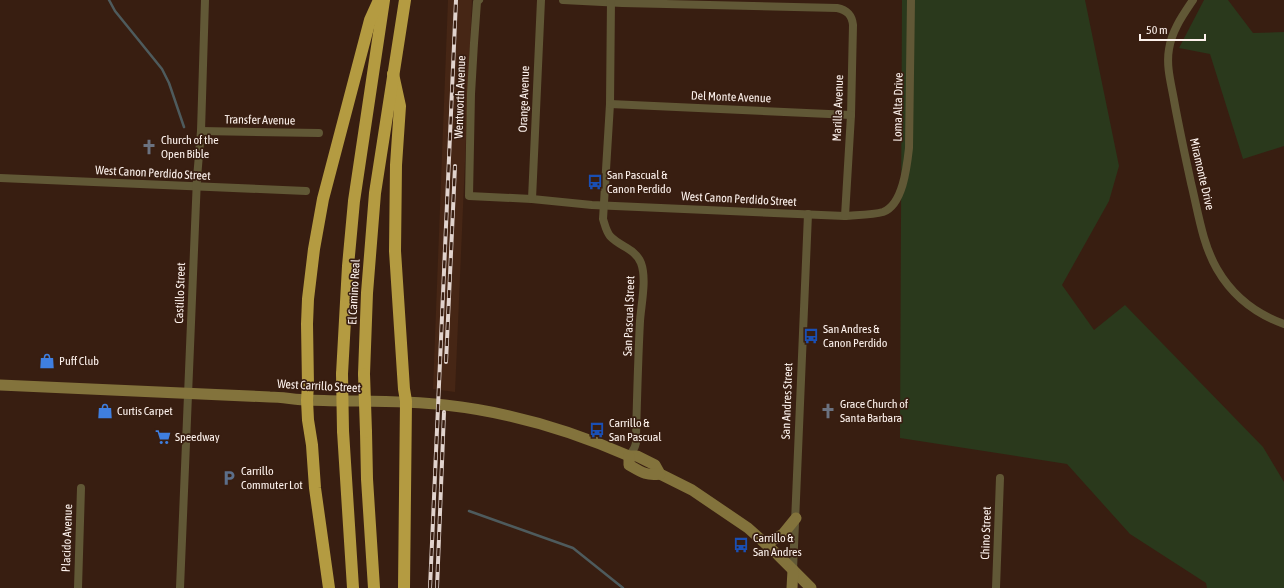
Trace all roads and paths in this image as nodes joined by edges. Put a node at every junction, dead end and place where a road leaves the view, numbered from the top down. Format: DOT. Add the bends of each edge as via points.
graph roads {
  1 [pos="205,0"];
  2 [pos="379,0"];
  3 [pos="384,0"];
  4 [pos="405,0"];
  5 [pos="480,0"];
  6 [pos="540,0"];
  7 [pos="563,0"];
  8 [pos="911,0"];
  9 [pos="1193,0"];
  10 [pos="611,1"];
  11 [pos="393,74"];
  12 [pos="610,104"];
  13 [pos="851,114"];
  14 [pos="201,130"];
  15 [pos="319,133"];
  16 [pos="0,178"];
  17 [pos="197,187"];
  18 [pos="306,191"];
  19 [pos="469,196"];
  20 [pos="532,199"];
  21 [pos="604,205"];
  22 [pos="887,209"];
  23 [pos="808,214"];
  24 [pos="845,216"];
  25 [pos="1284,324"];
  26 [pos="0,385"];
  27 [pos="188,394"];
  28 [pos="307,400"];
  29 [pos="406,402"];
  30 [pos="629,456"];
  31 [pos="1000,478"];
  32 [pos="81,488"];
  33 [pos="796,518"];
  34 [pos="766,544"];
  35 [pos="793,570"];
  36 [pos="78,588"];
  37 [pos="180,588"];
  38 [pos="329,588"];
  39 [pos="353,588"];
  40 [pos="374,588"];
  41 [pos="404,588"];
  42 [pos="792,588"];
  43 [pos="811,588"];
  44 [pos="996,588"];
  1 -- 14 [label="street, Castillo Street"];
  2 -- 28 [label="highway" via="370,20 318,224 308,305"];
  3 -- 39 [label="highway, El Camino Real, bridge" via="353,214 342,374"];
  4 -- 11 [label="highway, El Camino Real"];
  5 -- 19 [label="street, Wentworth Avenue" via="477,2 474,43"];
  6 -- 20 [label="street, Orange Avenue"];
  7 -- 10 [label="street"];
  8 -- 22 [label="street, Loma Alta Drive" via="908,163 896,201"];
  9 -- 25 [label="street, Miramonte Drive" via="1176,27 1169,47 1168,62 1183,149 1205,242 1217,270 1227,284 1264,315"];
  10 -- 12 [label="street, San Pascual Street"];
  10 -- 13 [label="street, Marilla Avenue" via="837,8 847,12 852,20"];
  11 -- 29 [label="highway" via="400,106 395,251"];
  11 -- 40 [label="highway, El Camino Real, bridge" via="375,193 367,292 364,374"];
  12 -- 13 [label="street, Del Monte Avenue"];
  12 -- 21 [label="street, San Pascual Street"];
  13 -- 24 [label="street, Marilla Avenue"];
  14 -- 15 [label="street, Transfer Avenue"];
  14 -- 17 [label="street, Castillo Street"];
  16 -- 17 [label="street, West Canon Perdido Street"];
  17 -- 18 [label="street, West Canon Perdido Street"];
  17 -- 27 [label="street, Castillo Street"];
  19 -- 20 [label="street, West Canon Perdido Street"];
  20 -- 21 [label="street, West Canon Perdido Street"];
  21 -- 23 [label="street, West Canon Perdido Street"];
  21 -- 30 [label="street, San Pascual Street" via="603,219 606,228 614,240 635,253 643,276 637,442"];
  22 -- 24 [label="street, West Canon Perdido Street" via="878,213"];
  23 -- 24 [label="street, West Canon Perdido Street"];
  23 -- 33 [label="street, San Andres Street"];
  26 -- 27 [label="main road, West Carrillo Street"];
  27 -- 28 [label="main road, West Carrillo Street"];
  27 -- 37 [label="street, Castillo Street"];
  28 -- 29 [label="main road, West Carrillo Street"];
  28 -- 38 [label="highway" via="315,488"];
  29 -- 30 [label="main road, West Carrillo Street" via="508,415 579,436"];
  29 -- 41 [label="highway"];
  30 -- 34 [label="main road" via="629,465 650,476 660,474 692,490"];
  31 -- 44 [label="street, Chino Street"];
  32 -- 36 [label="street, Placido Avenue"];
  33 -- 34 [label="main road" via="783,534"];
  33 -- 35 [label="street, San Andres Street"];
  34 -- 35 [label="main road"];
  35 -- 42 [label="main road, San Andres Street"];
  35 -- 43 [label="main road"];
}
